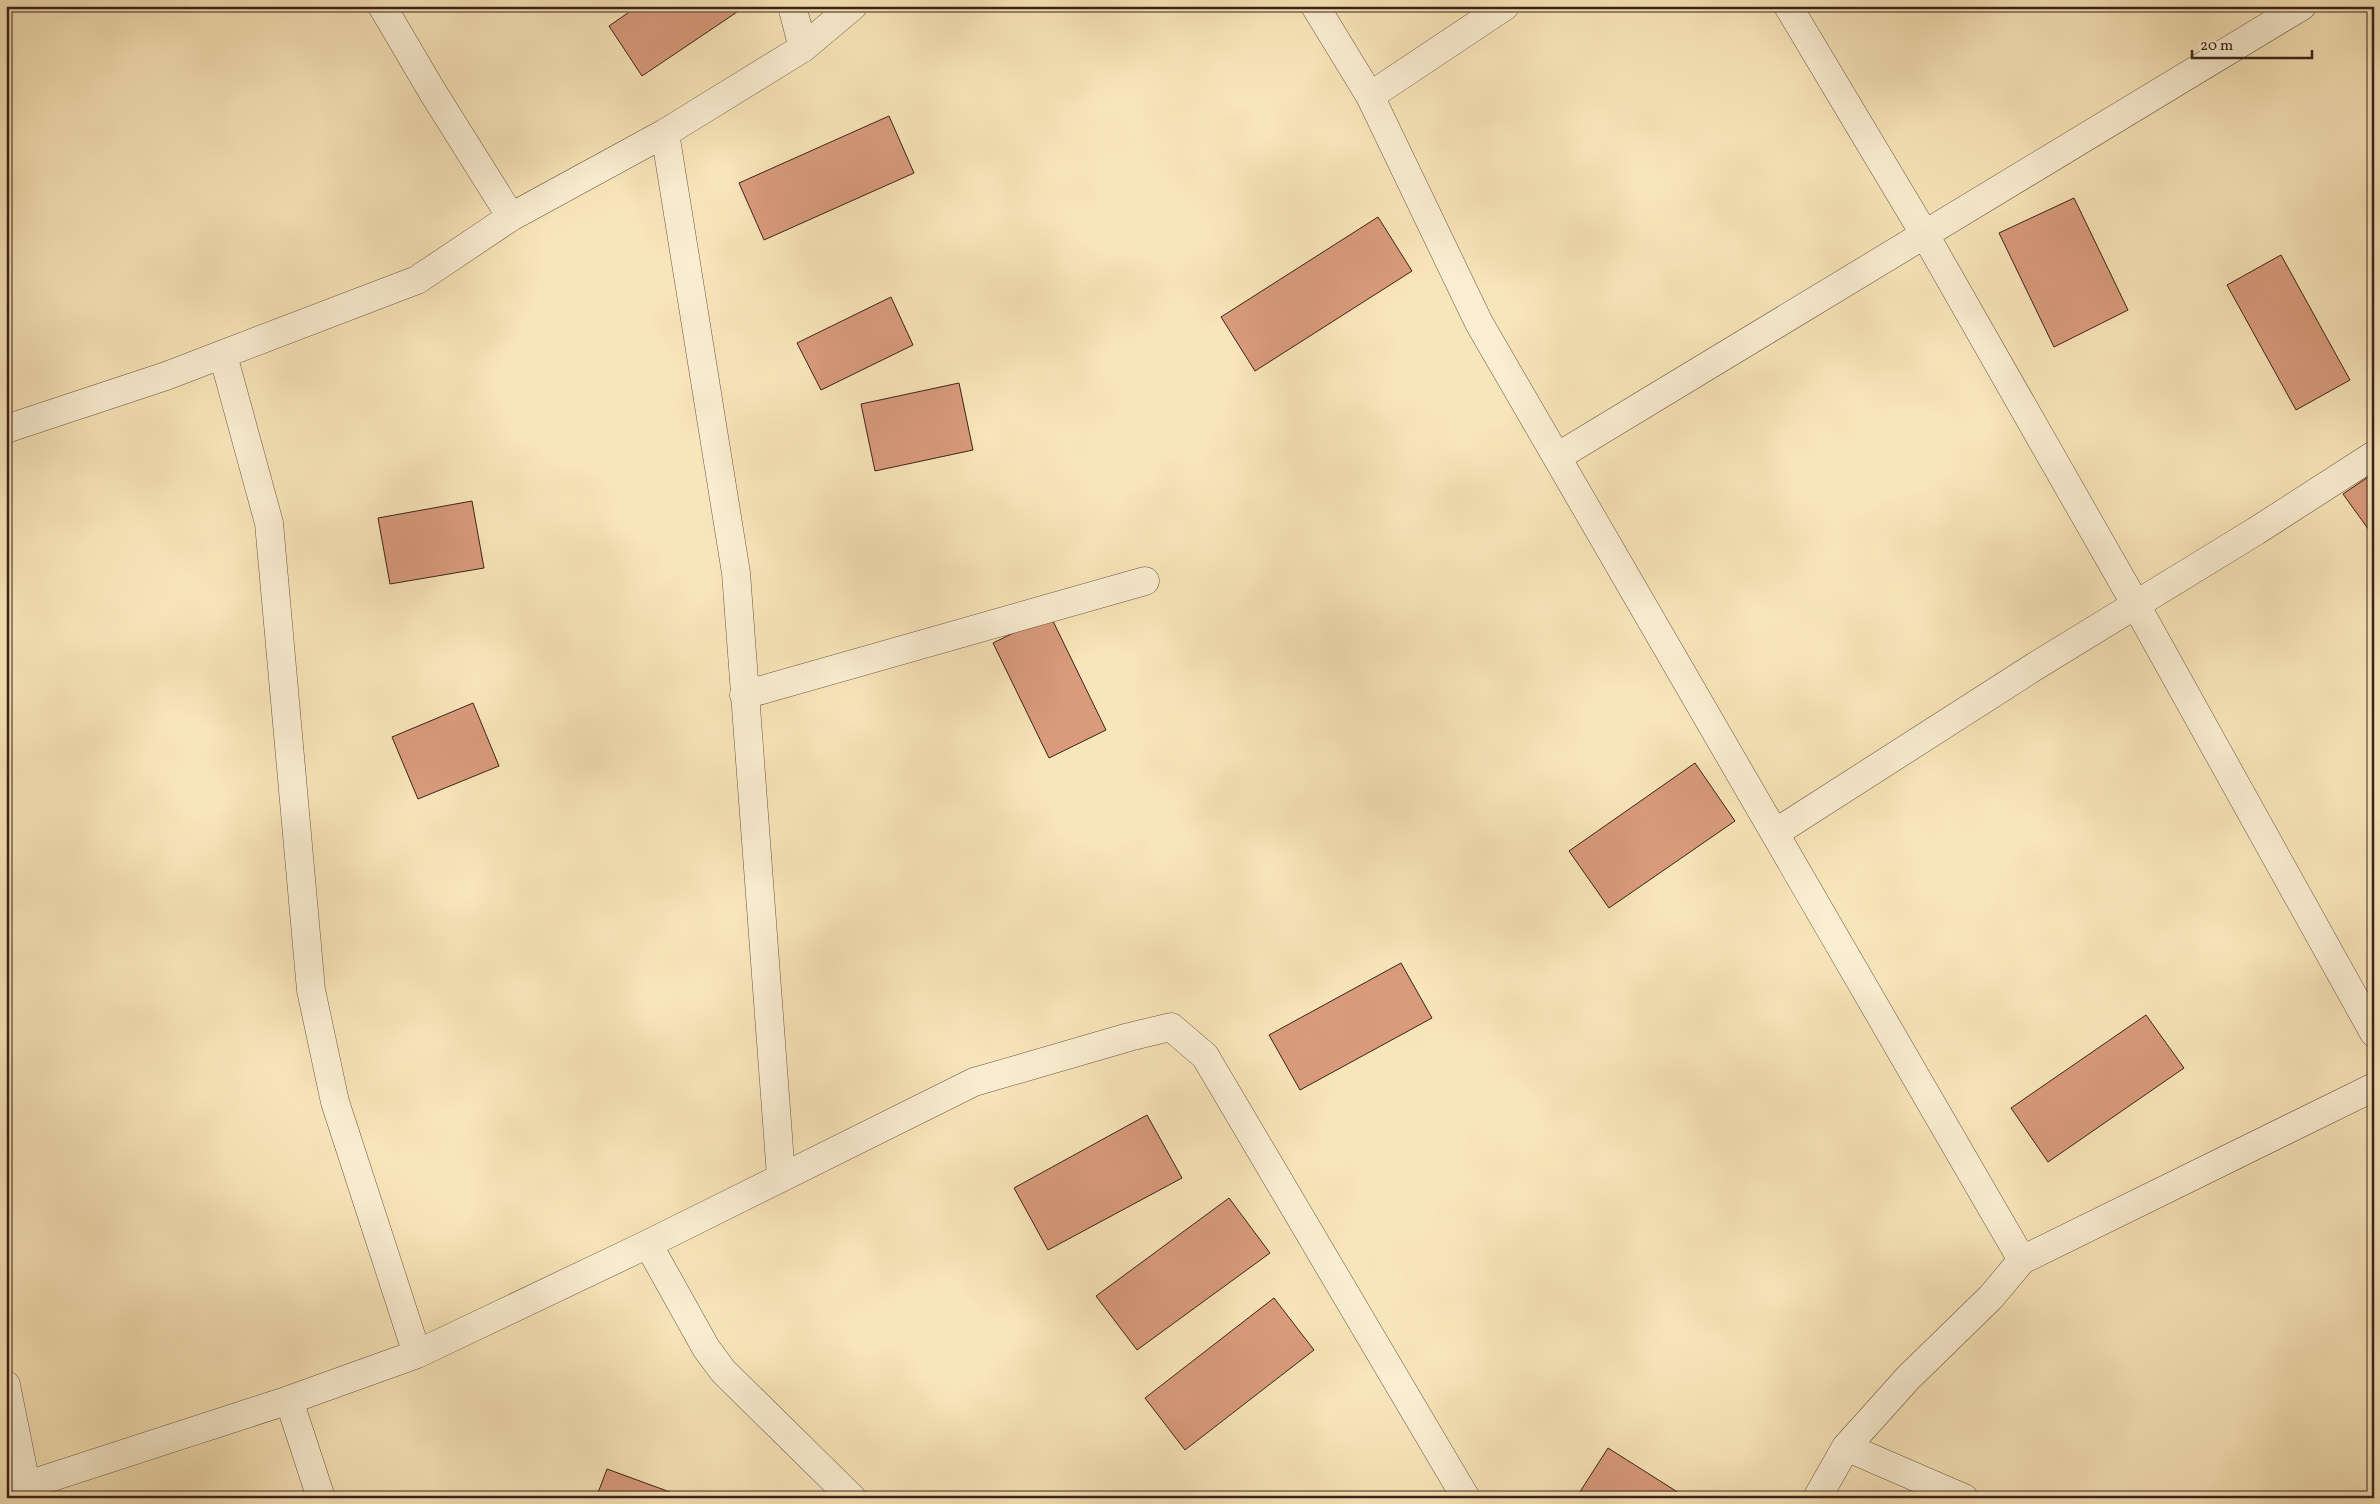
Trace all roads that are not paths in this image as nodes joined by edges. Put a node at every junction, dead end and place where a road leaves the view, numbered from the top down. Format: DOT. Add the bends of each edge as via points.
graph roads {
  1 [pos="382,6"];
  2 [pos="792,6"];
  3 [pos="853,6"];
  4 [pos="1315,6"];
  5 [pos="1504,6"];
  6 [pos="1788,6"];
  7 [pos="2302,6"];
  8 [pos="803,48"];
  9 [pos="1370,96"];
  10 [pos="665,133"];
  11 [pos="511,217"];
  12 [pos="1925,236"];
  13 [pos="223,355"];
  14 [pos="6,429"];
  15 [pos="2374,456"];
  16 [pos="1557,457"];
  17 [pos="1145,581"];
  18 [pos="2136,605"];
  19 [pos="744,695"];
  20 [pos="1775,833"];
  21 [pos="2374,1032"];
  22 [pos="2374,1087"];
  23 [pos="781,1176"];
  24 [pos="648,1244"];
  25 [pos="2022,1260"];
  26 [pos="416,1354"];
  27 [pos="6,1384"];
  28 [pos="289,1400"];
  29 [pos="1846,1447"];
  30 [pos="16,1488"];
  31 [pos="321,1498"];
  32 [pos="852,1498"];
  33 [pos="1466,1498"];
  34 [pos="1817,1498"];
  35 [pos="1964,1498"];
  1 -- 11 [label="street"];
  2 -- 8 [label="street"];
  3 -- 8 [label="street"];
  4 -- 9 [label="street"];
  5 -- 9 [label="street"];
  6 -- 12 [label="street"];
  7 -- 12 [label="street"];
  8 -- 10 [label="street"];
  9 -- 16 [label="street" via="1479,323"];
  10 -- 11 [label="street"];
  10 -- 19 [label="street" via="736,573"];
  11 -- 13 [label="street" via="417,280"];
  12 -- 16 [label="street"];
  12 -- 18 [label="street"];
  13 -- 14 [label="street"];
  13 -- 26 [label="street" via="269,522 311,990 335,1102"];
  15 -- 18 [label="street"];
  16 -- 20 [label="street"];
  17 -- 19 [label="street"];
  18 -- 20 [label="street"];
  18 -- 21 [label="street"];
  19 -- 23 [label="street"];
  20 -- 25 [label="street"];
  22 -- 25 [label="street"];
  23 -- 24 [label="street"];
  23 -- 33 [label="street" via="974,1082 1171,1027 1204,1056"];
  24 -- 26 [label="street"];
  24 -- 32 [label="street" via="706,1348 723,1371"];
  25 -- 29 [label="street" via="1991,1297 1908,1378"];
  26 -- 28 [label="street"];
  27 -- 30 [label="street"];
  28 -- 30 [label="street"];
  28 -- 31 [label="street"];
  29 -- 34 [label="street"];
  29 -- 35 [label="street"];
}
